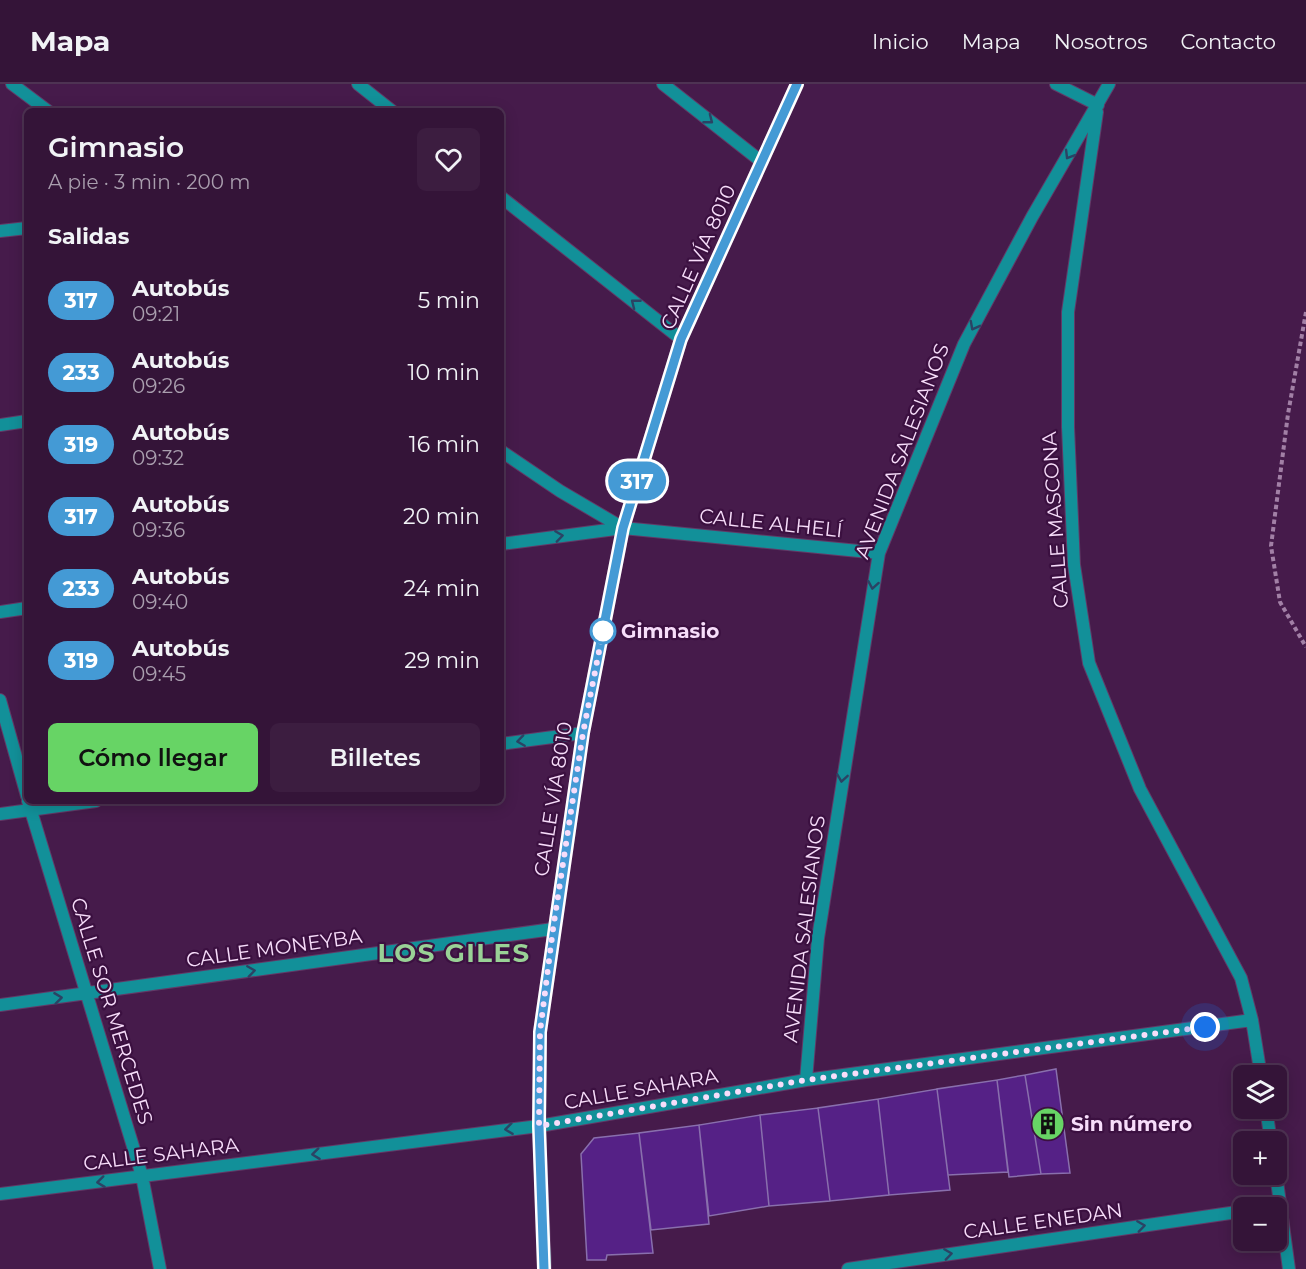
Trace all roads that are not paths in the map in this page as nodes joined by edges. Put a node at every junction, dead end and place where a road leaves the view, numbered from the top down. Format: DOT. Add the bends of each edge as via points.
graph roads {
  1 [pos="12,84"];
  2 [pos="358,84"];
  3 [pos="663,84"];
  4 [pos="797,84"];
  5 [pos="1056,84"];
  6 [pos="1109,84"];
  7 [pos="1098,105"];
  8 [pos="44,108"];
  9 [pos="388,108"];
  10 [pos="762,162"];
  11 [pos="504,199"];
  12 [pos="24,228"];
  13 [pos="0,231"];
  14 [pos="681,339"];
  15 [pos="24,421"];
  16 [pos="0,425"];
  17 [pos="504,453"];
  18 [pos="623,528"];
  19 [pos="504,544"];
  20 [pos="879,553"];
  21 [pos="24,608"];
  22 [pos="0,612"];
  23 [pos="0,700"];
  24 [pos="583,733"];
  25 [pos="504,744"];
  26 [pos="24,785"];
  27 [pos="56,804"];
  28 [pos="29,806"];
  29 [pos="0,814"];
  30 [pos="553,929"];
  31 [pos="86,994"];
  32 [pos="0,1005"];
  33 [pos="1252,1020"];
  34 [pos="1259,1065"];
  35 [pos="806,1080"];
  36 [pos="539,1126"];
  37 [pos="142,1176"];
  38 [pos="0,1194"];
  39 [pos="1233,1213"];
  40 [pos="1286,1251"];
  41 [pos="160,1269"];
  42 [pos="544,1269"];
  43 [pos="848,1269"];
  44 [pos="1290,1269"];
  1 -- 8 [label="street"];
  2 -- 9 [label="street"];
  3 -- 10 [label="street, one-way"];
  4 -- 10 [label="street, CALLE VÍA 8010"];
  5 -- 7 [label="street"];
  6 -- 7 [label="street, AVENIDA SALESIANOS"];
  7 -- 20 [label="street, AVENIDA SALESIANOS, one-way" via="964,344"];
  7 -- 33 [label="street, CALLE MASCONA" via="1068,312 1074,566 1089,663 1140,789 1241,978"];
  10 -- 14 [label="street, CALLE VÍA 8010"];
  14 -- 11 [label="street, one-way"];
  12 -- 13 [label="street"];
  14 -- 18 [label="street, CALLE VÍA 8010"];
  15 -- 16 [label="street"];
  17 -- 18 [label="street" via="560,492"];
  19 -- 18 [label="street, one-way"];
  18 -- 20 [label="street, CALLE ALHELÍ"];
  18 -- 24 [label="street, CALLE VÍA 8010"];
  20 -- 35 [label="street, AVENIDA SALESIANOS, one-way" via="818,938"];
  21 -- 22 [label="street"];
  23 -- 26 [label="street"];
  24 -- 25 [label="street, one-way"];
  24 -- 30 [label="street, CALLE VÍA 8010"];
  27 -- 28 [label="street"];
  28 -- 29 [label="street"];
  28 -- 31 [label="street, CALLE SOR MERCEDES"];
  31 -- 30 [label="street, CALLE MONEYBA, one-way"];
  30 -- 36 [label="street, CALLE VÍA 8010" via="540,1032"];
  32 -- 31 [label="street, CALLE MONEYBA, one-way"];
  31 -- 37 [label="street, CALLE SOR MERCEDES"];
  33 -- 34 [label="street, CALLE MASCONA"];
  33 -- 35 [label="street, CALLE SAHARA"];
  35 -- 36 [label="street, CALLE SAHARA"];
  36 -- 37 [label="street, CALLE SAHARA, one-way"];
  36 -- 42 [label="street, CALLE VÍA 8010"];
  37 -- 38 [label="street, CALLE SAHARA, one-way"];
  37 -- 41 [label="street, CALLE SOR MERCEDES"];
  43 -- 39 [label="street, CALLE ENEDAN, one-way"];
  40 -- 44 [label="street"];
}
